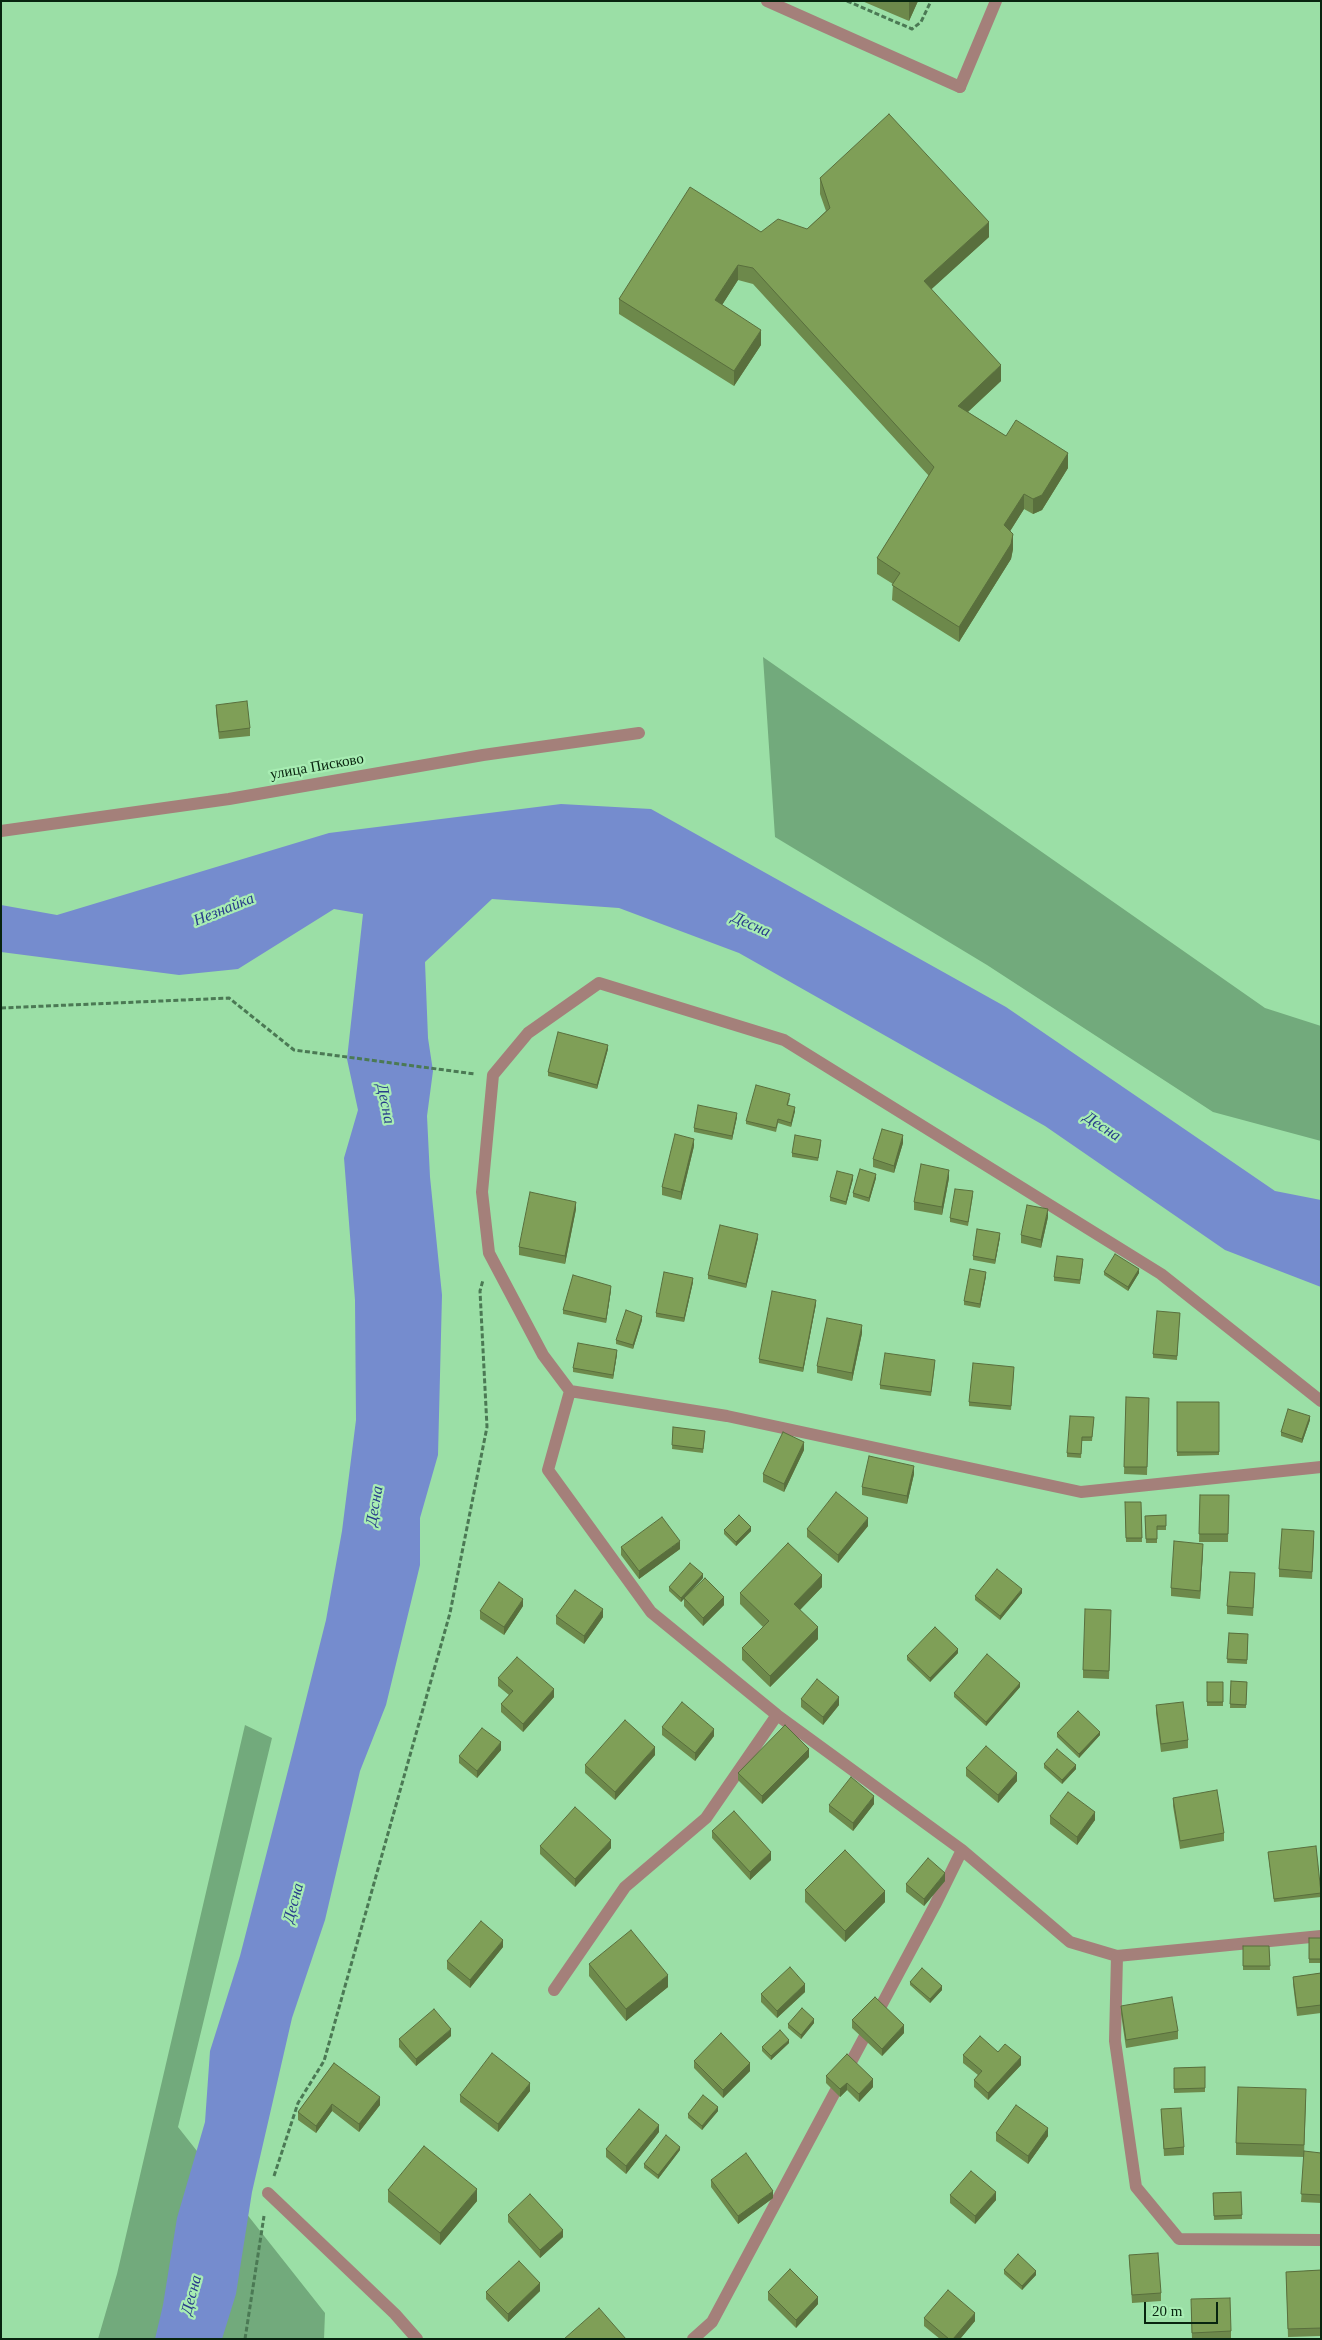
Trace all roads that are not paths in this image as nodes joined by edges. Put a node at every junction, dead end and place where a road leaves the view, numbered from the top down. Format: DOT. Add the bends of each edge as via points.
graph roads {
  1 [pos="767,1"];
  2 [pos="996,1"];
  3 [pos="639,732"];
  4 [pos="1,831"];
  5 [pos="570,1391"];
  6 [pos="1321,1400"];
  7 [pos="1321,1467"];
  8 [pos="777,1715"];
  9 [pos="962,1850"];
  10 [pos="1321,1936"];
  11 [pos="1117,1956"];
  12 [pos="554,1990"];
  13 [pos="268,2193"];
  14 [pos="1321,2240"];
  15 [pos="416,2339"];
  16 [pos="693,2339"];
  1 -- 2 [label="street" via="960,87"];
  3 -- 4 [label="street, улица Писково" via="229,799"];
  5 -- 6 [label="street" via="543,1355 489,1253 482,1192 493,1075 528,1033 599,983 784,1040 1161,1274"];
  5 -- 7 [label="street" via="727,1416 1080,1492"];
  5 -- 8 [label="street" via="548,1470 651,1612"];
  8 -- 9 [label="street"];
  8 -- 12 [label="street" via="706,1818 625,1887"];
  9 -- 11 [label="street" via="1070,1942"];
  9 -- 16 [label="street" via="712,2322"];
  10 -- 11 [label="street"];
  11 -- 14 [label="street" via="1115,2041 1136,2187 1179,2239"];
  13 -- 15 [label="street" via="395,2314"];
}
